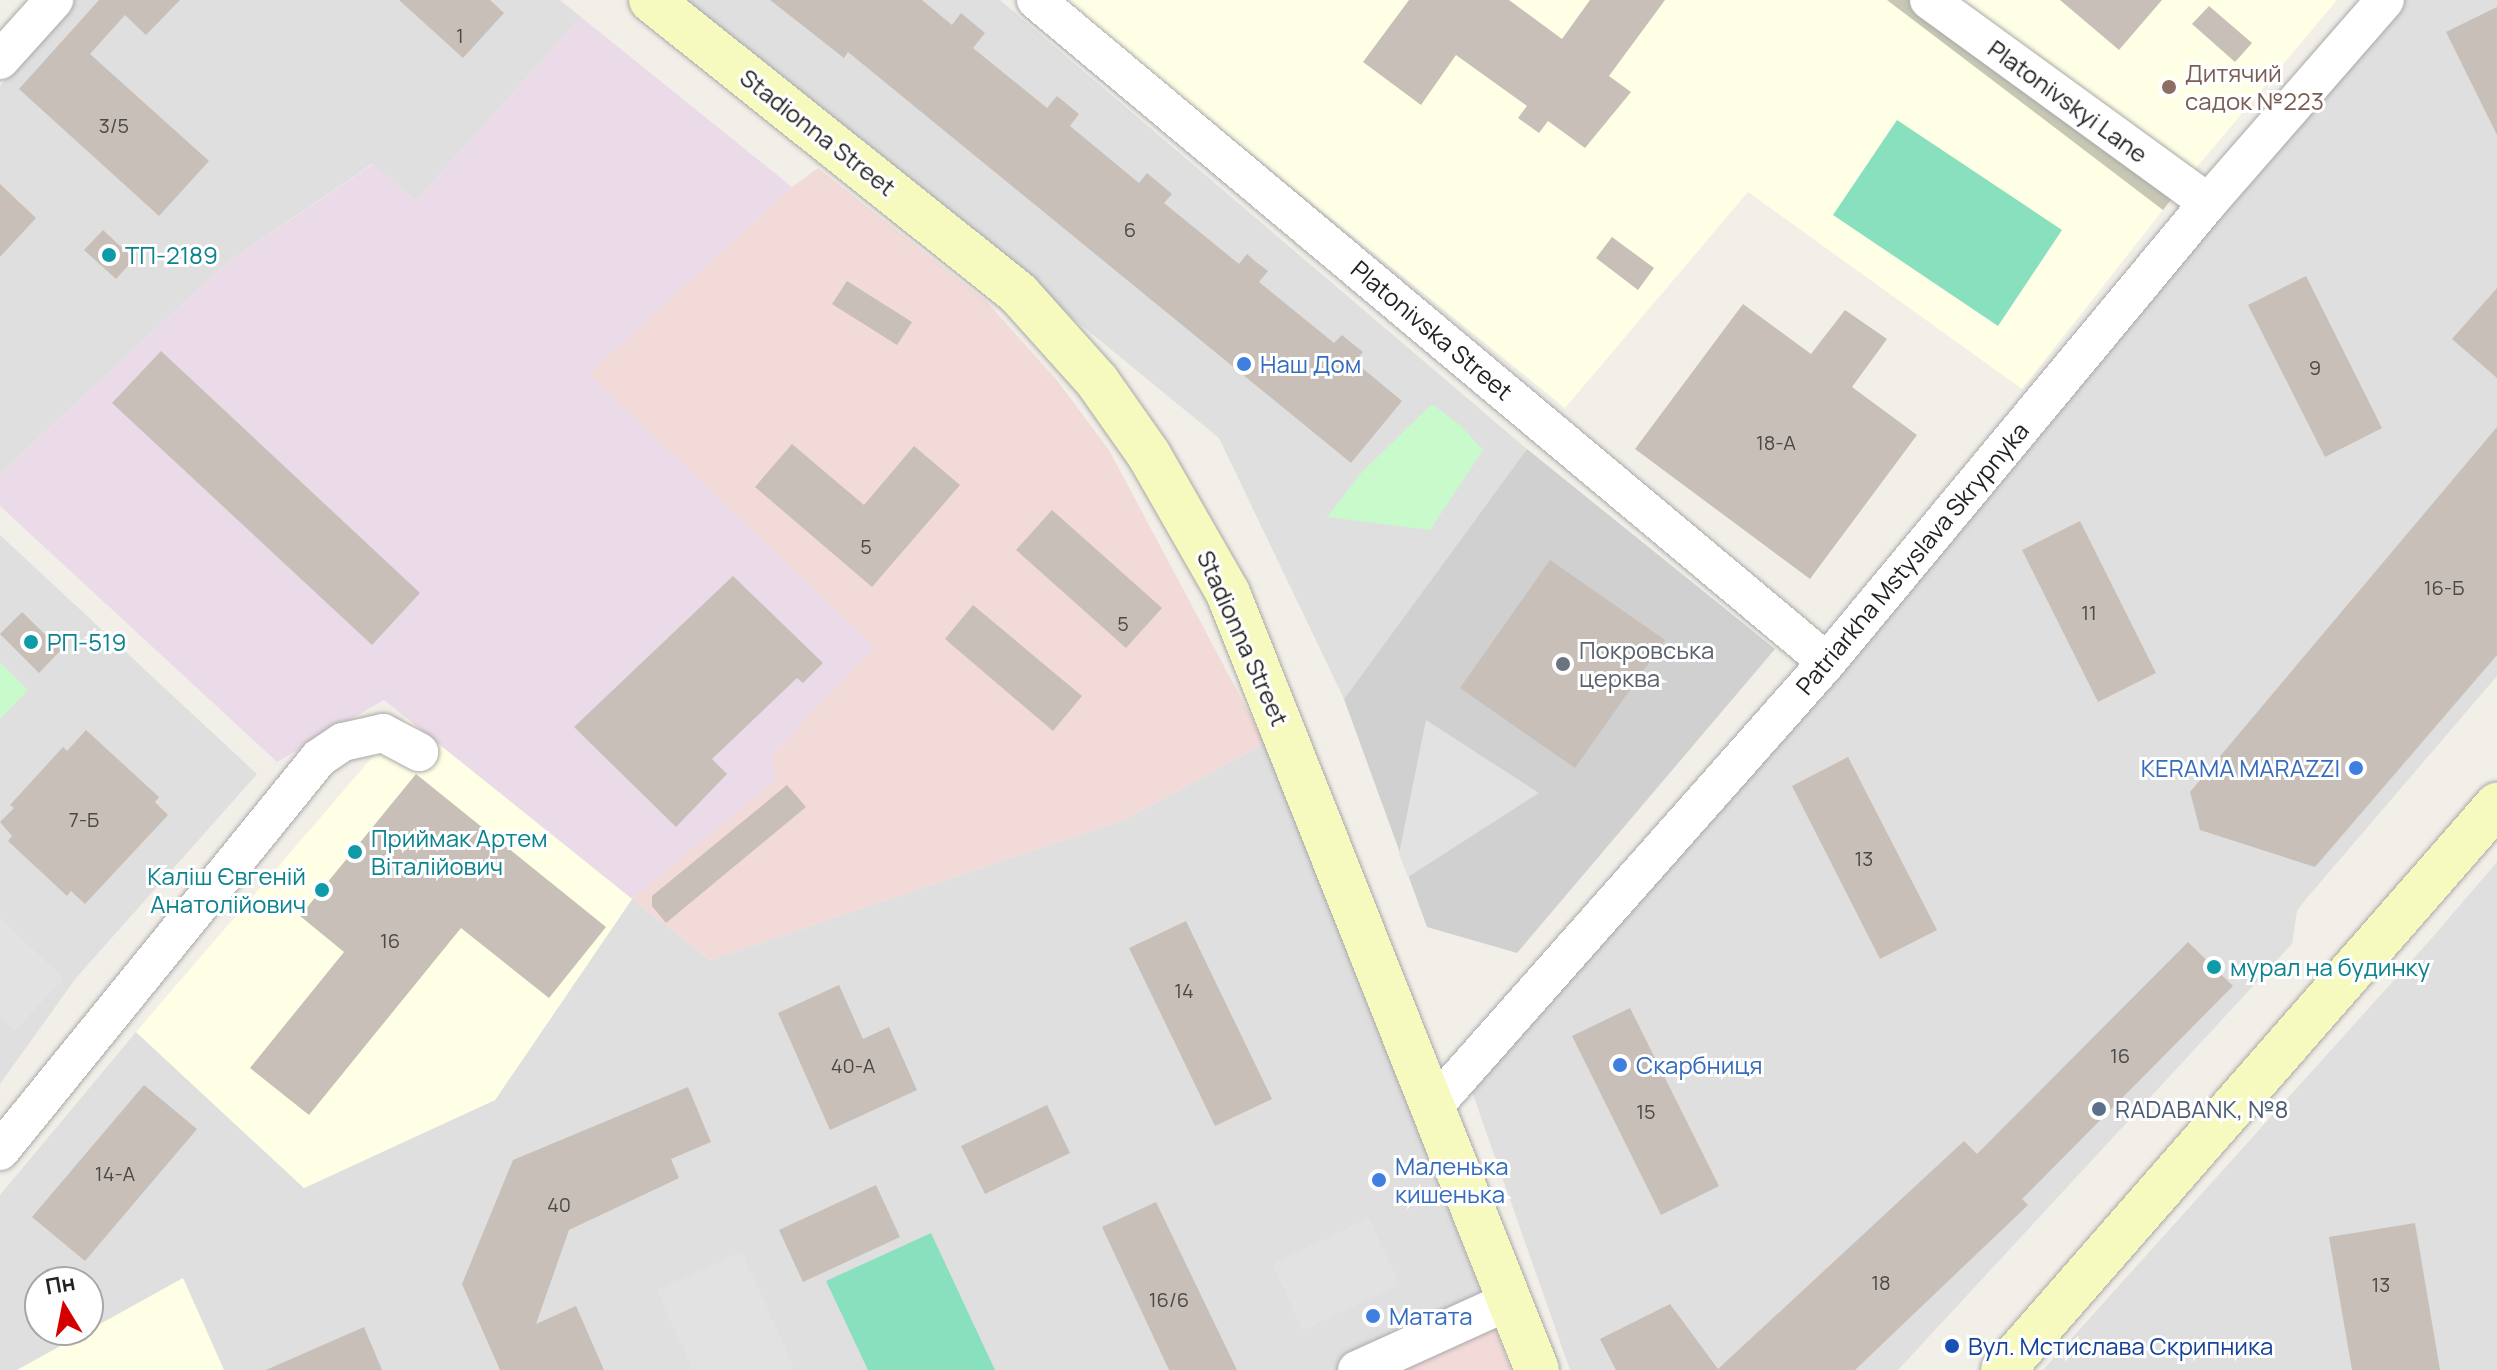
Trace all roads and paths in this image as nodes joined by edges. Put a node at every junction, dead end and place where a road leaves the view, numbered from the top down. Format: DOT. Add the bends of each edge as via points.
graph roads {
  1 [pos="54,0"];
  2 [pos="651,0"];
  3 [pos="1036,0"];
  4 [pos="1929,0"];
  5 [pos="2385,0"];
  6 [pos="0,60"];
  7 [pos="2208,203"];
  8 [pos="1827,662"];
  9 [pos="419,752"];
  10 [pos="2497,805"];
  11 [pos="1432,1108"];
  12 [pos="0,1151"];
  13 [pos="1507,1302"];
  14 [pos="1357,1370"];
  15 [pos="1537,1370"];
  16 [pos="2003,1370"];
  1 -- 6 [label="street"];
  2 -- 11 [label="street, Stadionna Street" via="1019,294 1097,381 1169,487 1228,593"];
  3 -- 8 [label="street, Platonivska Street"];
  4 -- 7 [label="street, Platonivskyi Lane"];
  5 -- 7 [label="street, Patriarkha Mstyslava Skrypnyka"];
  7 -- 8 [label="street, Patriarkha Mstyslava Skrypnyka"];
  8 -- 11 [label="street, Patriarkha Mstyslava Skrypnyka"];
  9 -- 12 [label="street" via="383,733 343,742 319,758"];
  10 -- 16 [label="street"];
  11 -- 13 [label="street, Stadionna Street"];
  13 -- 14 [label="street"];
  13 -- 15 [label="street, Stadionna Street"];
}
